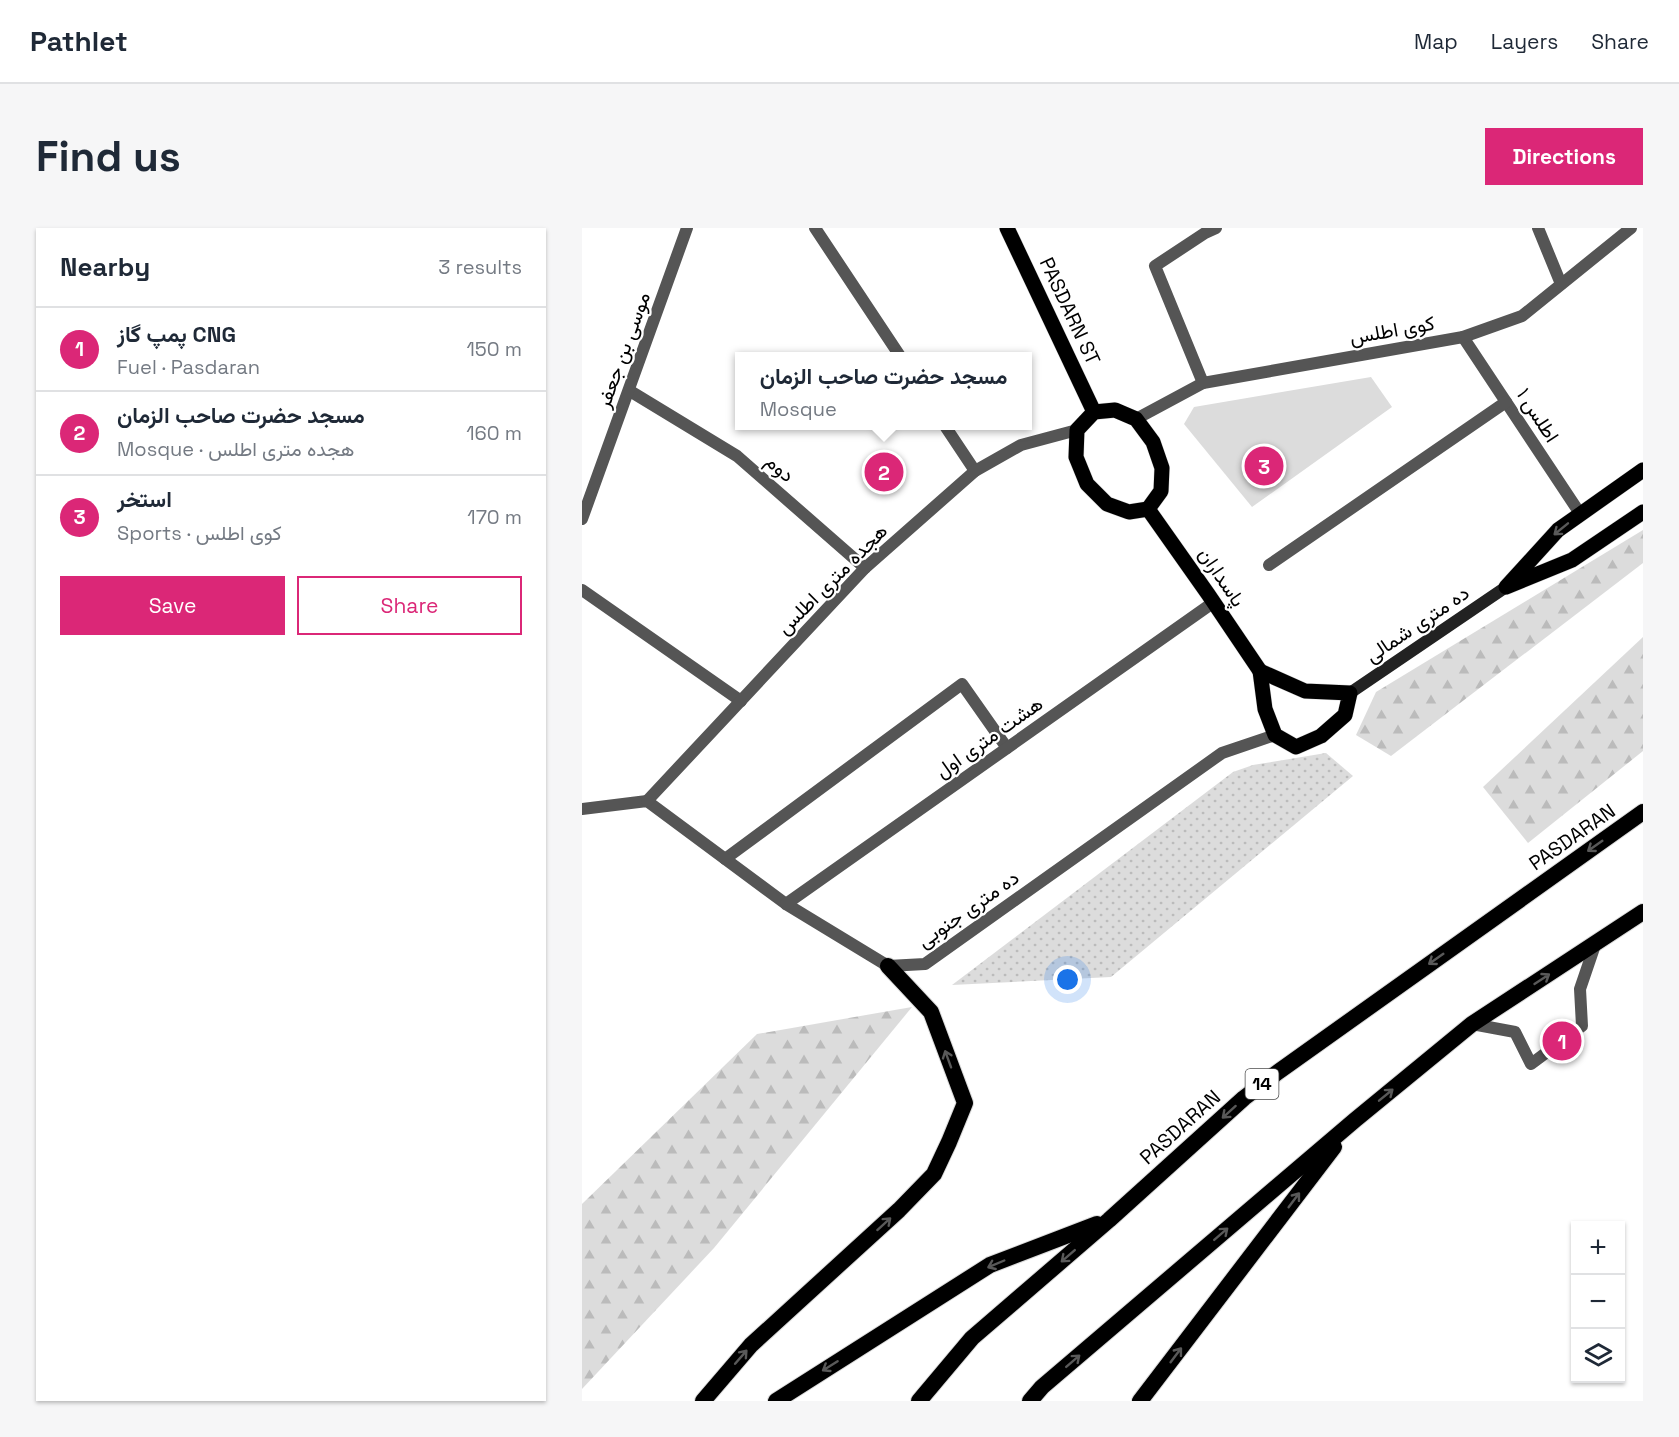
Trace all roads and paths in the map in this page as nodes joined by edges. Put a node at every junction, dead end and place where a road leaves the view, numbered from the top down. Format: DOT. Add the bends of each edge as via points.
graph roads {
  1 [pos="687,228"];
  2 [pos="815,228"];
  3 [pos="1008,228"];
  4 [pos="1216,228"];
  5 [pos="1538,228"];
  6 [pos="1624,230"];
  7 [pos="1561,284"];
  8 [pos="1463,337"];
  9 [pos="897,352"];
  10 [pos="1203,383"];
  11 [pos="630,391"];
  12 [pos="1506,402"];
  13 [pos="1094,412"];
  14 [pos="1136,419"];
  15 [pos="948,430"];
  16 [pos="1077,430"];
  17 [pos="1643,470"];
  18 [pos="975,471"];
  19 [pos="1148,508"];
  20 [pos="1643,512"];
  21 [pos="1581,515"];
  22 [pos="582,519"];
  23 [pos="1269,565"];
  24 [pos="865,568"];
  25 [pos="1506,587"];
  26 [pos="582,590"];
  27 [pos="1214,602"];
  28 [pos="1260,671"];
  29 [pos="1350,693"];
  30 [pos="741,700"];
  31 [pos="1275,735"];
  32 [pos="1007,748"];
  33 [pos="647,801"];
  34 [pos="582,810"];
  35 [pos="1643,812"];
  36 [pos="725,859"];
  37 [pos="786,904"];
  38 [pos="1643,912"];
  39 [pos="1595,945"];
  40 [pos="888,966"];
  41 [pos="1473,1024"];
  42 [pos="1355,1120"];
  43 [pos="1109,1220"];
  44 [pos="703,1401"];
  45 [pos="776,1401"];
  46 [pos="919,1401"];
  47 [pos="1030,1401"];
  48 [pos="1140,1401"];
  1 -- 11 [label="street, موسی بن جعفر"];
  2 -- 9 [label="street"];
  3 -- 13 [label="main road, PASDARN ST"];
  4 -- 10 [label="street" via="1155,266"];
  5 -- 7 [label="street"];
  6 -- 7 [label="street, کوی اطلس"];
  7 -- 8 [label="street, کوی اطلس" via="1522,316"];
  8 -- 10 [label="street, کوی اطلس"];
  8 -- 12 [label="street, اطلس ۱"];
  10 -- 14 [label="street, کوی اطلس"];
  11 -- 22 [label="street, موسی بن جعفر"];
  11 -- 24 [label="street, دوم" via="737,456"];
  12 -- 21 [label="street, اطلس ۱"];
  12 -- 23 [label="street"];
  13 -- 14 [label="main road" via="1115,410"];
  13 -- 16 [label="main road"];
  14 -- 19 [label="main road" via="1153,442 1162,468 1161,491"];
  15 -- 18 [label="street"];
  16 -- 18 [label="street, هجده متری اطلس" via="1020,445"];
  16 -- 19 [label="main road" via="1076,457 1087,484 1107,504 1129,512"];
  17 -- 21 [label="main road"];
  18 -- 24 [label="street, هجده متری اطلس"];
  19 -- 27 [label="main road, پاسداران"];
  20 -- 25 [label="main road" via="1572,560"];
  21 -- 25 [label="main road, one-way" via="1558,530"];
  24 -- 30 [label="street, هجده متری اطلس"];
  25 -- 29 [label="main road, ده متری شمالی"];
  26 -- 30 [label="street"];
  27 -- 28 [label="main road, پاسداران"];
  27 -- 32 [label="street, هشت متری اول"];
  28 -- 29 [label="main road" via="1305,691"];
  28 -- 31 [label="main road, پاسداران" via="1265,709"];
  29 -- 31 [label="main road" via="1345,715 1321,736 1296,747"];
  30 -- 33 [label="street, هجده متری اطلس"];
  31 -- 40 [label="street, ده متری جنوبی" via="1222,753 925,964"];
  32 -- 36 [label="street" via="962,684"];
  32 -- 37 [label="street, هشت متری اول"];
  33 -- 34 [label="street"];
  33 -- 36 [label="street"];
  35 -- 43 [label="highway, PASDARAN / 14, one-way" via="1278,1072"];
  36 -- 37 [label="street"];
  37 -- 40 [label="street"];
  38 -- 39 [label="highway"];
  41 -- 39 [label="highway, one-way"];
  39 -- 41 [label="street" via="1580,989 1582,1026 1531,1064 1515,1032"];
  44 -- 40 [label="highway, one-way" via="751,1345 934,1174 949,1142 965,1103 931,1012"];
  42 -- 41 [label="highway, one-way"];
  47 -- 42 [label="highway, one-way"];
  48 -- 42 [label="highway, one-way"];
  43 -- 45 [label="highway, one-way" via="990,1265"];
  43 -- 46 [label="highway, PASDARAN / 14, one-way" via="972,1338"];
}
